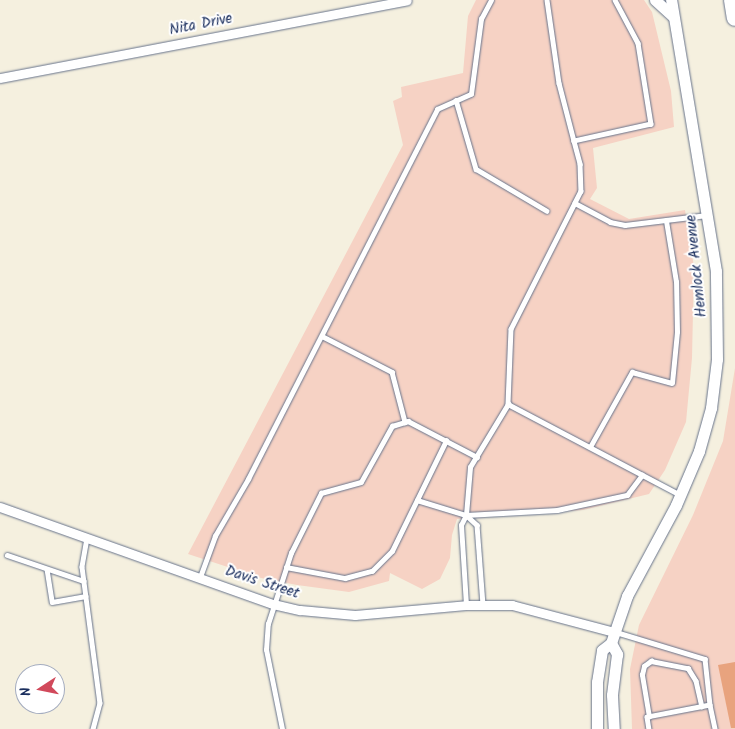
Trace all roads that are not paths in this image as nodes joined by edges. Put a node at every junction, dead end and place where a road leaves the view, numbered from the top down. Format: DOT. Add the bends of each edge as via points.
graph roads {
  1 [pos="407,0"];
  2 [pos="490,0"];
  3 [pos="547,0"];
  4 [pos="616,0"];
  5 [pos="655,0"];
  6 [pos="672,0"];
  7 [pos="732,0"];
  8 [pos="673,16"];
  9 [pos="735,18"];
  10 [pos="0,78"];
  11 [pos="456,100"];
  12 [pos="574,141"];
  13 [pos="575,203"];
  14 [pos="547,211"];
  15 [pos="707,215"];
  16 [pos="666,221"];
  17 [pos="322,336"];
  18 [pos="508,404"];
  19 [pos="405,422"];
  20 [pos="446,441"];
  21 [pos="590,447"];
  22 [pos="476,457"];
  23 [pos="642,475"];
  24 [pos="680,495"];
  25 [pos="417,500"];
  26 [pos="0,507"];
  27 [pos="466,515"];
  28 [pos="87,538"];
  29 [pos="7,555"];
  30 [pos="286,567"];
  31 [pos="47,569"];
  32 [pos="200,577"];
  33 [pos="84,581"];
  34 [pos="85,596"];
  35 [pos="273,604"];
  36 [pos="466,605"];
  37 [pos="483,605"];
  38 [pos="613,637"];
  39 [pos="710,705"];
  40 [pos="702,706"];
  41 [pos="649,717"];
  42 [pos="93,729"];
  43 [pos="282,729"];
  44 [pos="597,729"];
  45 [pos="614,729"];
  46 [pos="649,729"];
  47 [pos="715,729"];
  1 -- 10 [label="street, Nita Drive"];
  2 -- 11 [label="lane" via="480,19 471,94"];
  3 -- 12 [label="lane" via="559,83"];
  4 -- 12 [label="lane" via="638,43 651,124"];
  5 -- 8 [label="street"];
  6 -- 8 [label="street, Hemlock Avenue"];
  7 -- 9 [label="highway"];
  8 -- 15 [label="street, Hemlock Avenue" via="682,49"];
  11 -- 14 [label="lane" via="476,170"];
  11 -- 17 [label="lane" via="437,109"];
  12 -- 13 [label="lane" via="580,164 581,191"];
  13 -- 16 [label="lane" via="610,222 625,225"];
  13 -- 18 [label="lane" via="511,329"];
  15 -- 16 [label="lane"];
  15 -- 24 [label="street, Hemlock Avenue" via="716,279 717,359 711,408 702,442"];
  16 -- 21 [label="lane" via="676,282 678,332 672,383 632,372"];
  17 -- 19 [label="lane" via="392,372"];
  17 -- 32 [label="lane" via="215,536"];
  18 -- 21 [label="lane"];
  18 -- 22 [label="lane"];
  19 -- 20 [label="lane"];
  19 -- 30 [label="lane" via="392,426 362,482 322,494"];
  20 -- 22 [label="lane"];
  20 -- 25 [label="lane"];
  21 -- 23 [label="lane"];
  22 -- 27 [label="lane" via="470,467"];
  23 -- 24 [label="lane"];
  23 -- 27 [label="lane" via="627,495 557,510"];
  24 -- 38 [label="street, Hemlock Avenue" via="627,596"];
  25 -- 27 [label="lane"];
  25 -- 30 [label="lane" via="392,551 372,571 344,578"];
  26 -- 28 [label="street, Davis Street"];
  27 -- 36 [label="lane" via="461,526"];
  27 -- 37 [label="lane" via="477,526"];
  28 -- 32 [label="street, Davis Street"];
  28 -- 33 [label="lane" via="82,567"];
  29 -- 31 [label="lane"];
  30 -- 35 [label="lane"];
  31 -- 33 [label="lane"];
  31 -- 34 [label="lane" via="52,602"];
  32 -- 35 [label="street, Davis Street"];
  33 -- 34 [label="lane"];
  34 -- 42 [label="lane" via="100,703"];
  35 -- 36 [label="street, Davis Street" via="330,615"];
  35 -- 43 [label="lane" via="266,650"];
  36 -- 37 [label="street, Davis Street"];
  37 -- 38 [label="street, Davis Street" via="512,605"];
  38 -- 39 [label="lane" via="705,658"];
  38 -- 44 [label="street, Hemlock Avenue" via="602,650 597,682"];
  38 -- 45 [label="street" via="617,654 612,695"];
  39 -- 40 [label="lane"];
  39 -- 47 [label="lane"];
  40 -- 41 [label="lane"];
  40 -- 41 [label="lane" via="696,681 688,668 651,661 644,666 642,675"];
  41 -- 46 [label="lane" via="646,717"];
}
